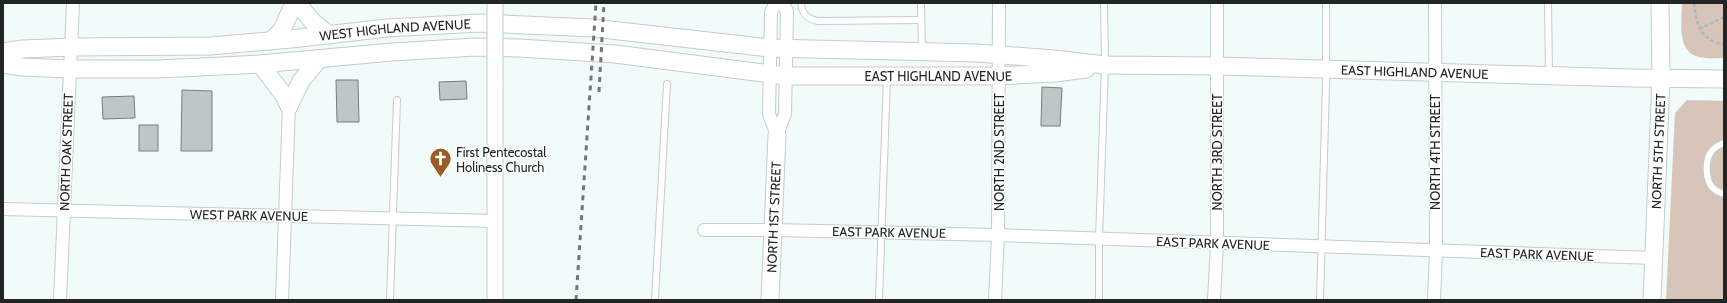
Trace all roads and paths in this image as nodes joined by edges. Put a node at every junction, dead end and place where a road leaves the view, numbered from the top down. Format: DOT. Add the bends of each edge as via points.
graph roads {
  1 [pos="72,3"];
  2 [pos="294,3"];
  3 [pos="297,3"];
  4 [pos="495,3"];
  5 [pos="775,3"];
  6 [pos="782,3"];
  7 [pos="801,3"];
  8 [pos="921,3"];
  9 [pos="999,3"];
  10 [pos="1104,3"];
  11 [pos="1217,3"];
  12 [pos="1326,3"];
  13 [pos="1435,3"];
  14 [pos="1548,3"];
  15 [pos="1660,3"];
  16 [pos="1694,3"];
  17 [pos="1724,17"];
  18 [pos="921,20"];
  19 [pos="1699,29"];
  20 [pos="330,35"];
  21 [pos="270,41"];
  22 [pos="1724,45"];
  23 [pos="71,47"];
  24 [pos="778,48"];
  25 [pos="922,51"];
  26 [pos="3,52"];
  27 [pos="999,54"];
  28 [pos="319,59"];
  29 [pos="3,64"];
  30 [pos="260,64"];
  31 [pos="1106,65"];
  32 [pos="1217,66"];
  33 [pos="70,69"];
  34 [pos="1327,69"];
  35 [pos="1435,72"];
  36 [pos="778,75"];
  37 [pos="1549,75"];
  38 [pos="999,76"];
  39 [pos="887,77"];
  40 [pos="1661,78"];
  41 [pos="1724,79"];
  42 [pos="667,84"];
  43 [pos="397,100"];
  44 [pos="289,106"];
  45 [pos="777,135"];
  46 [pos="1724,143"];
  47 [pos="1724,194"];
  48 [pos="3,209"];
  49 [pos="64,211"];
  50 [pos="286,216"];
  51 [pos="392,218"];
  52 [pos="496,221"];
  53 [pos="704,230"];
  54 [pos="773,230"];
  55 [pos="881,232"];
  56 [pos="998,235"];
  57 [pos="1099,239"];
  58 [pos="1217,244"];
  59 [pos="1321,247"];
  60 [pos="1436,251"];
  61 [pos="1654,258"];
  62 [pos="60,300"];
  63 [pos="282,300"];
  64 [pos="390,300"];
  65 [pos="495,300"];
  66 [pos="655,300"];
  67 [pos="770,300"];
  68 [pos="879,300"];
  69 [pos="995,300"];
  70 [pos="1098,300"];
  71 [pos="1214,300"];
  72 [pos="1320,300"];
  73 [pos="1434,300"];
  74 [pos="1652,300"];
  1 -- 23 [label="street, NORTH OAK STREET"];
  2 -- 21 [label="main road" via="282,30"];
  3 -- 20 [label="main road" via="313,22"];
  4 -- 52 [label="street, bridge"];
  5 -- 24 [label="street, NORTH 1ST STREET" via="771,13"];
  6 -- 24 [label="street, NORTH 1ST STREET" via="787,11"];
  7 -- 18 [label="lane" via="805,16 818,21"];
  8 -- 18 [label="lane"];
  9 -- 27 [label="street, NORTH 2ND STREET"];
  10 -- 31 [label="lane"];
  11 -- 32 [label="street, NORTH 3RD STREET"];
  12 -- 34 [label="lane"];
  13 -- 35 [label="street, NORTH 4TH STREET"];
  14 -- 37 [label="lane"];
  15 -- 40 [label="main road, NORTH 5TH STREET"];
  16 -- 19 [label="path"];
  17 -- 19 [label="path"];
  18 -- 25 [label="lane"];
  19 -- 22 [label="path" via="1716,43"];
  20 -- 21 [label="main road, WEST HIGHLAND AVENUE"];
  20 -- 24 [label="main road, WEST HIGHLAND AVENUE" via="443,24 513,24 593,28"];
  21 -- 23 [label="main road, WEST HIGHLAND AVENUE" via="211,46"];
  23 -- 26 [label="main road, WEST HIGHLAND AVENUE"];
  23 -- 33 [label="street, NORTH OAK STREET"];
  24 -- 25 [label="main road, EAST HIGHLAND AVENUE"];
  24 -- 36 [label="street, NORTH 1ST STREET"];
  25 -- 27 [label="main road, EAST HIGHLAND AVENUE"];
  27 -- 31 [label="main road, EAST HIGHLAND AVENUE"];
  27 -- 38 [label="street, NORTH 2ND STREET"];
  28 -- 30 [label="main road, WEST HIGHLAND AVENUE"];
  28 -- 36 [label="main road, WEST HIGHLAND AVENUE" via="437,48 519,48 622,55"];
  28 -- 44 [label="main road" via="301,81"];
  29 -- 33 [label="main road, WEST HIGHLAND AVENUE"];
  30 -- 33 [label="main road, WEST HIGHLAND AVENUE" via="159,70"];
  30 -- 44 [label="main road" via="280,89"];
  31 -- 32 [label="main road, EAST HIGHLAND AVENUE"];
  31 -- 38 [label="main road, EAST HIGHLAND AVENUE" via="1055,74"];
  31 -- 57 [label="lane"];
  32 -- 34 [label="main road, EAST HIGHLAND AVENUE"];
  32 -- 58 [label="street, NORTH 3RD STREET"];
  33 -- 49 [label="street, NORTH OAK STREET"];
  34 -- 35 [label="main road, EAST HIGHLAND AVENUE"];
  34 -- 59 [label="lane"];
  35 -- 37 [label="main road, EAST HIGHLAND AVENUE"];
  35 -- 60 [label="street, NORTH 4TH STREET"];
  36 -- 39 [label="main road, EAST HIGHLAND AVENUE"];
  36 -- 45 [label="street, NORTH 1ST STREET" via="769,114"];
  37 -- 40 [label="main road, EAST HIGHLAND AVENUE"];
  38 -- 39 [label="main road, EAST HIGHLAND AVENUE"];
  38 -- 56 [label="street, NORTH 2ND STREET"];
  39 -- 55 [label="lane"];
  40 -- 41 [label="main road, EAST HIGHLAND AVENUE"];
  40 -- 61 [label="main road, NORTH 5TH STREET"];
  42 -- 66 [label="lane"];
  43 -- 51 [label="lane"];
  44 -- 50 [label="street"];
  45 -- 54 [label="main road, NORTH 1ST STREET"];
  46 -- 47 [label="lane" via="1710,152 1707,164 1708,180 1713,188"];
  48 -- 49 [label="street, WEST PARK AVENUE"];
  49 -- 50 [label="street, WEST PARK AVENUE"];
  49 -- 62 [label="street, NORTH OAK STREET"];
  50 -- 51 [label="street, WEST PARK AVENUE"];
  50 -- 63 [label="street"];
  51 -- 52 [label="street, WEST PARK AVENUE"];
  51 -- 64 [label="lane"];
  52 -- 65 [label="street"];
  53 -- 54 [label="street"];
  54 -- 55 [label="street, EAST PARK AVENUE"];
  54 -- 67 [label="main road, NORTH 1ST STREET"];
  55 -- 56 [label="street, EAST PARK AVENUE"];
  55 -- 68 [label="lane"];
  56 -- 57 [label="street, EAST PARK AVENUE"];
  56 -- 69 [label="street, NORTH 2ND STREET"];
  57 -- 58 [label="street, EAST PARK AVENUE"];
  57 -- 70 [label="lane"];
  58 -- 59 [label="street, EAST PARK AVENUE"];
  58 -- 71 [label="street, NORTH 3RD STREET"];
  59 -- 60 [label="street, EAST PARK AVENUE"];
  59 -- 72 [label="lane"];
  60 -- 61 [label="street, EAST PARK AVENUE"];
  60 -- 73 [label="street, NORTH 4TH STREET"];
  61 -- 74 [label="main road, NORTH 5TH STREET"];
}
